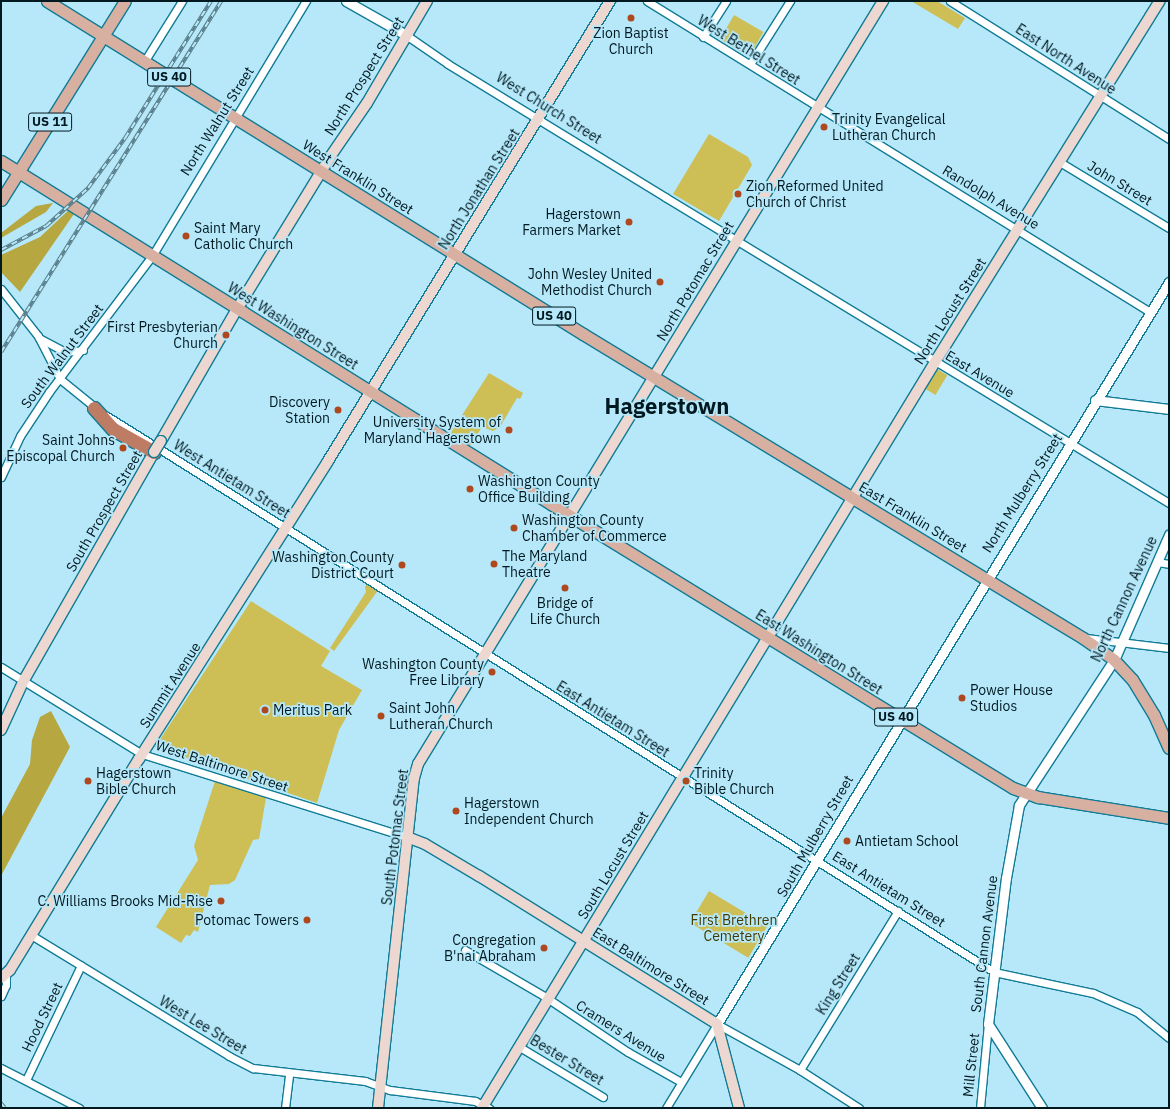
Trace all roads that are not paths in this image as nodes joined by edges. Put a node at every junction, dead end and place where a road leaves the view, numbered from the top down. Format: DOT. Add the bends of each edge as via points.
graph roads {
  1 [pos="47,1"];
  2 [pos="125,1"];
  3 [pos="182,1"];
  4 [pos="306,1"];
  5 [pos="346,1"];
  6 [pos="427,1"];
  7 [pos="610,1"];
  8 [pos="647,1"];
  9 [pos="726,1"];
  10 [pos="790,1"];
  11 [pos="884,1"];
  12 [pos="950,1"];
  13 [pos="1160,1"];
  14 [pos="104,35"];
  15 [pos="406,35"];
  16 [pos="703,37"];
  17 [pos="144,62"];
  18 [pos="750,64"];
  19 [pos="1100,96"];
  20 [pos="818,107"];
  21 [pos="235,118"];
  22 [pos="539,118"];
  23 [pos="1169,139"];
  24 [pos="1,161"];
  25 [pos="1058,161"];
  26 [pos="19,172"];
  27 [pos="321,172"];
  28 [pos="1,200"];
  29 [pos="1018,228"];
  30 [pos="1169,228"];
  31 [pos="736,241"];
  32 [pos="455,254"];
  33 [pos="152,256"];
  34 [pos="1169,282"];
  35 [pos="1,289"];
  36 [pos="237,309"];
  37 [pos="1150,312"];
  38 [pos="38,336"];
  39 [pos="83,350"];
  40 [pos="935,362"];
  41 [pos="653,377"];
  42 [pos="60,379"];
  43 [pos="371,392"];
  44 [pos="1095,400"];
  45 [pos="94,408"];
  46 [pos="1169,408"];
  47 [pos="1069,444"];
  48 [pos="158,447"];
  49 [pos="1,477"];
  50 [pos="852,498"];
  51 [pos="1169,503"];
  52 [pos="570,516"];
  53 [pos="286,527"];
  54 [pos="1169,535"];
  55 [pos="1157,562"];
  56 [pos="1169,564"];
  57 [pos="986,579"];
  58 [pos="768,638"];
  59 [pos="1083,638"];
  60 [pos="1123,641"];
  61 [pos="1169,648"];
  62 [pos="486,652"];
  63 [pos="1114,660"];
  64 [pos="1,667"];
  65 [pos="24,680"];
  66 [pos="901,720"];
  67 [pos="1,730"];
  68 [pos="1169,748"];
  69 [pos="142,754"];
  70 [pos="682,778"];
  71 [pos="1025,794"];
  72 [pos="1169,818"];
  73 [pos="407,837"];
  74 [pos="818,860"];
  75 [pos="898,911"];
  76 [pos="31,935"];
  77 [pos="584,940"];
  78 [pos="465,950"];
  79 [pos="82,965"];
  80 [pos="994,972"];
  81 [pos="4,976"];
  82 [pos="1,996"];
  83 [pos="548,1000"];
  84 [pos="717,1024"];
  85 [pos="988,1024"];
  86 [pos="1169,1038"];
  87 [pos="518,1046"];
  88 [pos="1,1068"];
  89 [pos="800,1070"];
  90 [pos="289,1073"];
  91 [pos="26,1080"];
  92 [pos="681,1082"];
  93 [pos="380,1087"];
  94 [pos="603,1097"];
  95 [pos="485,1107"];
  96 [pos="79,1108"];
  97 [pos="284,1108"];
  98 [pos="378,1108"];
  99 [pos="666,1108"];
  100 [pos="740,1108"];
  101 [pos="859,1108"];
  102 [pos="980,1108"];
  103 [pos="1042,1108"];
  1 -- 14 [label="main road, West Franklin Street / US 40"];
  2 -- 14 [label="main road, US 11"];
  3 -- 17 [label="street"];
  4 -- 21 [label="street, North Walnut Street"];
  5 -- 15 [label="street, West Church Street"];
  6 -- 15 [label="main road, North Prospect Street"];
  7 -- 22 [label="main road, North Jonathan Street"];
  8 -- 16 [label="street, West Bethel Street"];
  9 -- 16 [label="street"];
  10 -- 18 [label="street"];
  11 -- 20 [label="main road, North Potomac Street"];
  12 -- 19 [label="street, East North Avenue"];
  13 -- 19 [label="main road, North Locust Street"];
  14 -- 17 [label="main road, West Franklin Street / US 40"];
  14 -- 26 [label="main road, US 11"];
  15 -- 22 [label="street, West Church Street" via="448,64"];
  15 -- 27 [label="main road, North Prospect Street" via="367,102"];
  16 -- 18 [label="street, West Bethel Street"];
  17 -- 21 [label="main road, West Franklin Street / US 40"];
  18 -- 20 [label="street, West Bethel Street"];
  19 -- 23 [label="street, East North Avenue"];
  19 -- 25 [label="main road, North Locust Street"];
  20 -- 29 [label="street, Randolph Avenue"];
  20 -- 31 [label="main road, North Potomac Street"];
  21 -- 27 [label="main road, West Franklin Street / US 40"];
  21 -- 33 [label="street, North Walnut Street"];
  22 -- 31 [label="street, West Church Street"];
  22 -- 32 [label="main road, North Jonathan Street"];
  24 -- 26 [label="main road, West Washington Street / US 40"];
  25 -- 29 [label="main road, North Locust Street"];
  25 -- 30 [label="street, John Street"];
  26 -- 28 [label="main road, US 11"];
  26 -- 33 [label="main road, West Washington Street / US 40"];
  27 -- 32 [label="main road, West Franklin Street / US 40"];
  27 -- 36 [label="main road, North Prospect Street"];
  29 -- 37 [label="street, Randolph Avenue"];
  29 -- 40 [label="main road, North Locust Street"];
  31 -- 40 [label="street, East Avenue"];
  31 -- 41 [label="main road, North Potomac Street"];
  32 -- 41 [label="main road, West Franklin Street / US 40"];
  32 -- 43 [label="main road, North Jonathan Street"];
  33 -- 36 [label="main road, West Washington Street / US 40"];
  33 -- 39 [label="street, South Walnut Street"];
  34 -- 37 [label="street, North Mulberry Street"];
  35 -- 38 [label="street, West Antietam Street"];
  36 -- 43 [label="main road, West Washington Street / US 40"];
  36 -- 48 [label="main road, South Prospect Street"];
  37 -- 44 [label="street, North Mulberry Street"];
  38 -- 39 [label="street" via="65,352"];
  38 -- 42 [label="street, West Antietam Street"];
  39 -- 42 [label="street, South Walnut Street"];
  40 -- 47 [label="street, East Avenue"];
  40 -- 50 [label="main road, North Locust Street"];
  41 -- 50 [label="main road, East Franklin Street / US 40"];
  41 -- 52 [label="main road, North Potomac Street"];
  42 -- 45 [label="street, West Antietam Street"];
  42 -- 49 [label="street, South Walnut Street" via="20,436"];
  43 -- 52 [label="main road, West Washington Street / US 40"];
  43 -- 53 [label="main road, Summit Avenue"];
  44 -- 46 [label="street"];
  44 -- 47 [label="street, North Mulberry Street"];
  45 -- 48 [label="highway" via="113,429"];
  45 -- 53 [label="street, West Antietam Street"];
  47 -- 51 [label="street, East Avenue"];
  47 -- 57 [label="street, North Mulberry Street"];
  48 -- 65 [label="main road, South Prospect Street"];
  50 -- 57 [label="main road, East Franklin Street / US 40"];
  50 -- 58 [label="main road, North Locust Street"];
  52 -- 58 [label="main road, East Washington Street / US 40"];
  52 -- 62 [label="main road, South Potomac Street"];
  53 -- 62 [label="street, West Antietam Street"];
  53 -- 69 [label="main road, Summit Avenue"];
  54 -- 55 [label="street, North Cannon Avenue"];
  55 -- 56 [label="street"];
  55 -- 60 [label="street, North Cannon Avenue"];
  57 -- 59 [label="main road, East Franklin Street / US 40"];
  57 -- 66 [label="street, North Mulberry Street"];
  58 -- 66 [label="main road, East Washington Street / US 40"];
  58 -- 70 [label="main road, South Locust Street"];
  59 -- 60 [label="street, East Franklin Street"];
  59 -- 63 [label="main road, US 40"];
  60 -- 61 [label="street, East Franklin Street"];
  60 -- 63 [label="street, North Cannon Avenue"];
  62 -- 70 [label="street, East Antietam Street" via="497,662"];
  62 -- 73 [label="main road, South Potomac Street" via="418,764"];
  63 -- 68 [label="main road, US 40" via="1143,695"];
  63 -- 71 [label="street, North Cannon Avenue"];
  64 -- 65 [label="street, West Baltimore Street"];
  65 -- 67 [label="main road, South Prospect Street"];
  65 -- 69 [label="street, West Baltimore Street" via="93,726"];
  66 -- 71 [label="main road, East Washington Street / US 40"];
  66 -- 74 [label="street, South Mulberry Street"];
  69 -- 73 [label="street, West Baltimore Street"];
  69 -- 76 [label="main road, Summit Avenue"];
  70 -- 74 [label="street, East Antietam Street"];
  70 -- 77 [label="main road, South Locust Street"];
  71 -- 72 [label="main road, East Washington Street / US 40"];
  71 -- 80 [label="street, South Cannon Avenue" via="1019,805"];
  73 -- 77 [label="main road, East Baltimore Street" via="435,850"];
  73 -- 93 [label="main road, South Potomac Street"];
  74 -- 75 [label="street, East Antietam Street"];
  74 -- 84 [label="street, South Mulberry Street"];
  75 -- 80 [label="street, East Antietam Street"];
  75 -- 89 [label="street, King Street"];
  76 -- 79 [label="street, West Lee Street"];
  76 -- 81 [label="main road, Summit Avenue"];
  77 -- 83 [label="main road, South Locust Street"];
  77 -- 84 [label="main road, East Baltimore Street"];
  78 -- 83 [label="street, Cramers Avenue"];
  79 -- 90 [label="street, West Lee Street" via="242,1064"];
  79 -- 91 [label="street, Hood Street"];
  80 -- 85 [label="street, South Cannon Avenue"];
  80 -- 86 [label="street, East Antietam Street" via="1092,993 1137,1012"];
  81 -- 82 [label="street, Summit Avenue" via="6,984"];
  83 -- 87 [label="main road, South Locust Street"];
  83 -- 92 [label="street, Cramers Avenue" via="628,1052"];
  84 -- 89 [label="street, East Baltimore Street"];
  84 -- 92 [label="street, South Mulberry Street"];
  84 -- 100 [label="main road"];
  85 -- 102 [label="street, Mill Street"];
  85 -- 103 [label="street, South Cannon Avenue"];
  87 -- 94 [label="street, Bester Street"];
  87 -- 95 [label="main road, South Locust Street"];
  88 -- 91 [label="street"];
  89 -- 101 [label="street, East Baltimore Street"];
  90 -- 93 [label="street, West Lee Street" via="365,1081"];
  90 -- 97 [label="street"];
  91 -- 96 [label="street"];
  92 -- 99 [label="street, South Mulberry Street"];
  93 -- 95 [label="street, West Lee Street" via="475,1101"];
  93 -- 98 [label="main road, South Potomac Street"];
}
